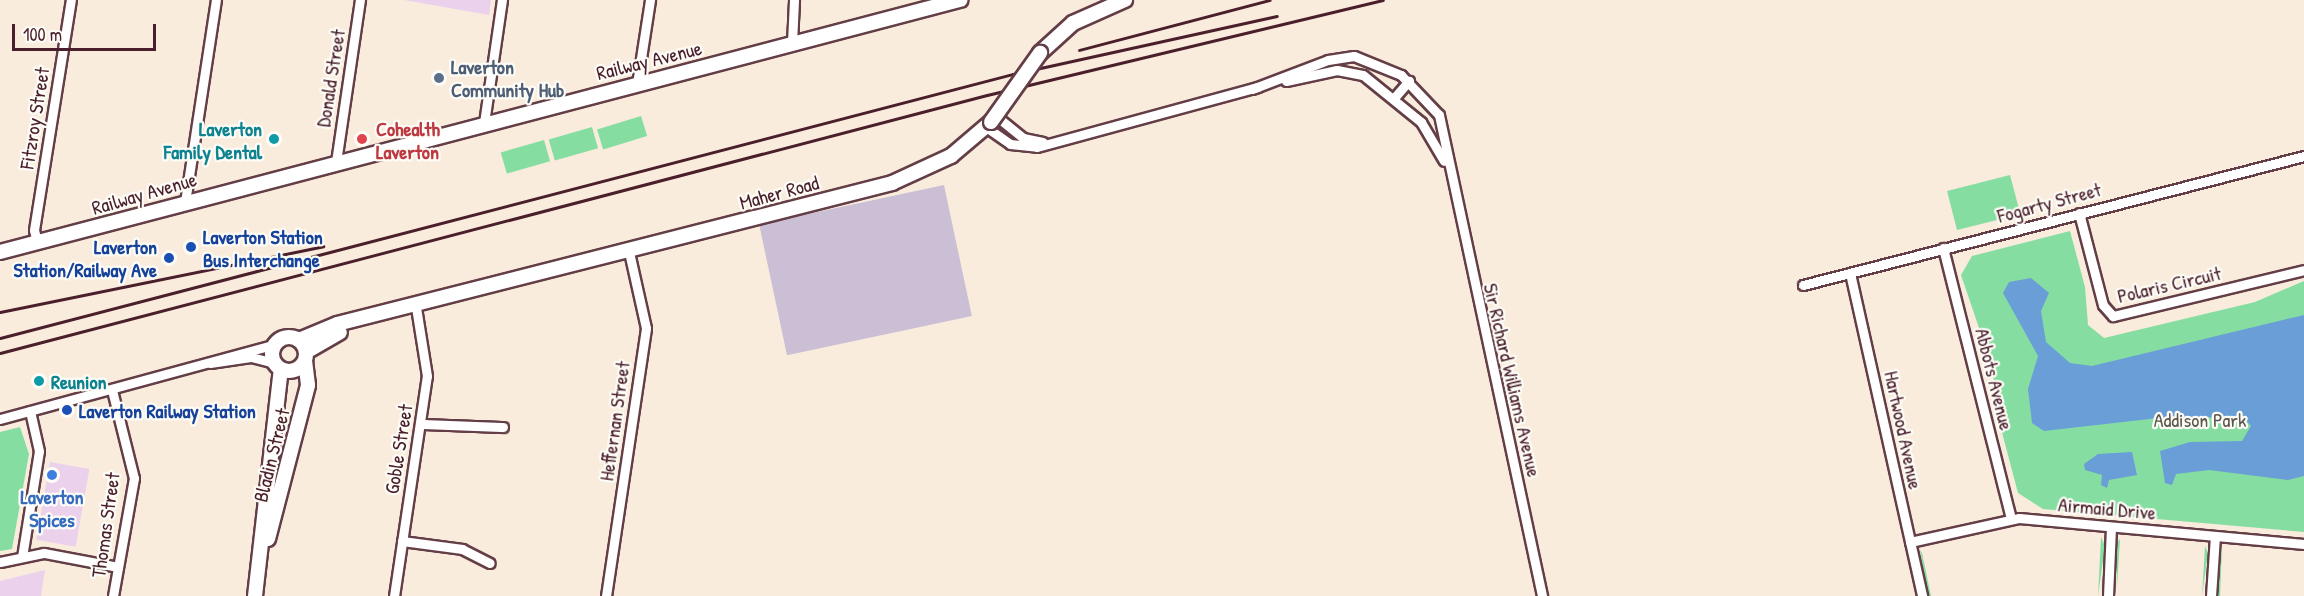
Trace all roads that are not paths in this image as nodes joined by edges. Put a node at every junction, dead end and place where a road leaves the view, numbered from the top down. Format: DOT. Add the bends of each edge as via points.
graph roads {
  1 [pos="71,0"];
  2 [pos="216,0"];
  3 [pos="360,0"];
  4 [pos="502,0"];
  5 [pos="650,0"];
  6 [pos="794,0"];
  7 [pos="960,0"];
  8 [pos="1125,0"];
  9 [pos="792,43"];
  10 [pos="1409,81"];
  11 [pos="637,84"];
  12 [pos="1252,89"];
  13 [pos="1394,98"];
  14 [pos="993,121"];
  15 [pos="484,123"];
  16 [pos="1058,141"];
  17 [pos="2304,156"];
  18 [pos="336,162"];
  19 [pos="1448,171"];
  20 [pos="185,202"];
  21 [pos="2079,213"];
  22 [pos="37,242"];
  23 [pos="1943,248"];
  24 [pos="0,252"];
  25 [pos="629,252"];
  26 [pos="2304,270"];
  27 [pos="1850,273"];
  28 [pos="1803,285"];
  29 [pos="416,308"];
  30 [pos="276,344"];
  31 [pos="303,351"];
  32 [pos="196,365"];
  33 [pos="278,366"];
  34 [pos="112,390"];
  35 [pos="30,411"];
  36 [pos="0,419"];
  37 [pos="421,424"];
  38 [pos="503,427"];
  39 [pos="2011,518"];
  40 [pos="2111,527"];
  41 [pos="2215,536"];
  42 [pos="402,541"];
  43 [pos="1910,542"];
  44 [pos="2304,544"];
  45 [pos="22,557"];
  46 [pos="262,558"];
  47 [pos="0,562"];
  48 [pos="490,563"];
  49 [pos="118,567"];
  50 [pos="113,596"];
  51 [pos="255,596"];
  52 [pos="394,596"];
  53 [pos="606,596"];
  54 [pos="1542,596"];
  55 [pos="1922,596"];
  56 [pos="2108,596"];
  57 [pos="2211,596"];
  1 -- 22 [label="street, Fitzroy Street" via="34,230"];
  2 -- 20 [label="street"];
  3 -- 18 [label="street, Donald Street"];
  4 -- 15 [label="street"];
  5 -- 11 [label="street"];
  6 -- 9 [label="street"];
  7 -- 9 [label="street, Railway Avenue"];
  8 -- 14 [label="street, Maher Road, bridge" via="1073,23 1040,53"];
  9 -- 11 [label="street, Railway Avenue"];
  10 -- 12 [label="street, Sir Richard Williams Avenue" via="1371,60 1346,56"];
  10 -- 13 [label="street"];
  10 -- 19 [label="street, Sir Richard Williams Avenue" via="1439,115"];
  11 -- 15 [label="street, Railway Avenue"];
  12 -- 13 [label="street, Sir Richard Williams Avenue" via="1347,70"];
  12 -- 16 [label="street, Sir Richard Williams Avenue"];
  13 -- 19 [label="street, Sir Richard Williams Avenue" via="1431,133"];
  14 -- 16 [label="street, Sir Richard Williams Avenue" via="1023,138"];
  14 -- 16 [label="street, Sir Richard Williams Avenue" via="1019,146"];
  14 -- 25 [label="street, Maher Road" via="951,156 908,178"];
  15 -- 18 [label="street, Railway Avenue"];
  17 -- 21 [label="street, Fogarty Street"];
  18 -- 20 [label="street, Railway Avenue"];
  19 -- 54 [label="street, Sir Richard Williams Avenue"];
  20 -- 22 [label="street, Railway Avenue"];
  21 -- 23 [label="street, Fogarty Street"];
  21 -- 26 [label="street, Polaris Circuit" via="2103,304 2113,316"];
  22 -- 24 [label="street, Railway Avenue"];
  23 -- 27 [label="street, Fogarty Street"];
  23 -- 39 [label="street, Abbots Avenue"];
  25 -- 29 [label="street, Maher Road"];
  25 -- 53 [label="street, Heffernan Street" via="645,328"];
  27 -- 28 [label="street, Fogarty Street"];
  27 -- 43 [label="street, Hartwood Avenue"];
  29 -- 31 [label="street, Maher Road" via="337,324"];
  29 -- 37 [label="street, Goble Street" via="426,347"];
  30 -- 31 [label="street" via="286,338"];
  30 -- 32 [label="street"];
  30 -- 33 [label="street, Bladin Street"];
  31 -- 33 [label="street" via="297,369"];
  31 -- 46 [label="street, Bladin Street" via="308,385"];
  32 -- 33 [label="street" via="251,357"];
  32 -- 34 [label="street"];
  33 -- 46 [label="street, Bladin Street"];
  34 -- 35 [label="street"];
  34 -- 49 [label="street, Thomas Street" via="134,478"];
  35 -- 36 [label="street"];
  35 -- 45 [label="street" via="39,451"];
  37 -- 38 [label="street"];
  37 -- 42 [label="street, Goble Street"];
  39 -- 40 [label="street, Airmaid Drive"];
  39 -- 43 [label="street, Airmaid Drive"];
  40 -- 41 [label="street, Airmaid Drive"];
  40 -- 56 [label="street"];
  41 -- 44 [label="street, Airmaid Drive"];
  41 -- 57 [label="street"];
  42 -- 48 [label="street" via="462,549"];
  42 -- 52 [label="street, Goble Street"];
  43 -- 55 [label="street, Hartwood Avenue"];
  45 -- 47 [label="street"];
  45 -- 49 [label="street" via="45,554"];
  46 -- 51 [label="street, Bladin Street"];
  49 -- 50 [label="street, Thomas Street"];
}
